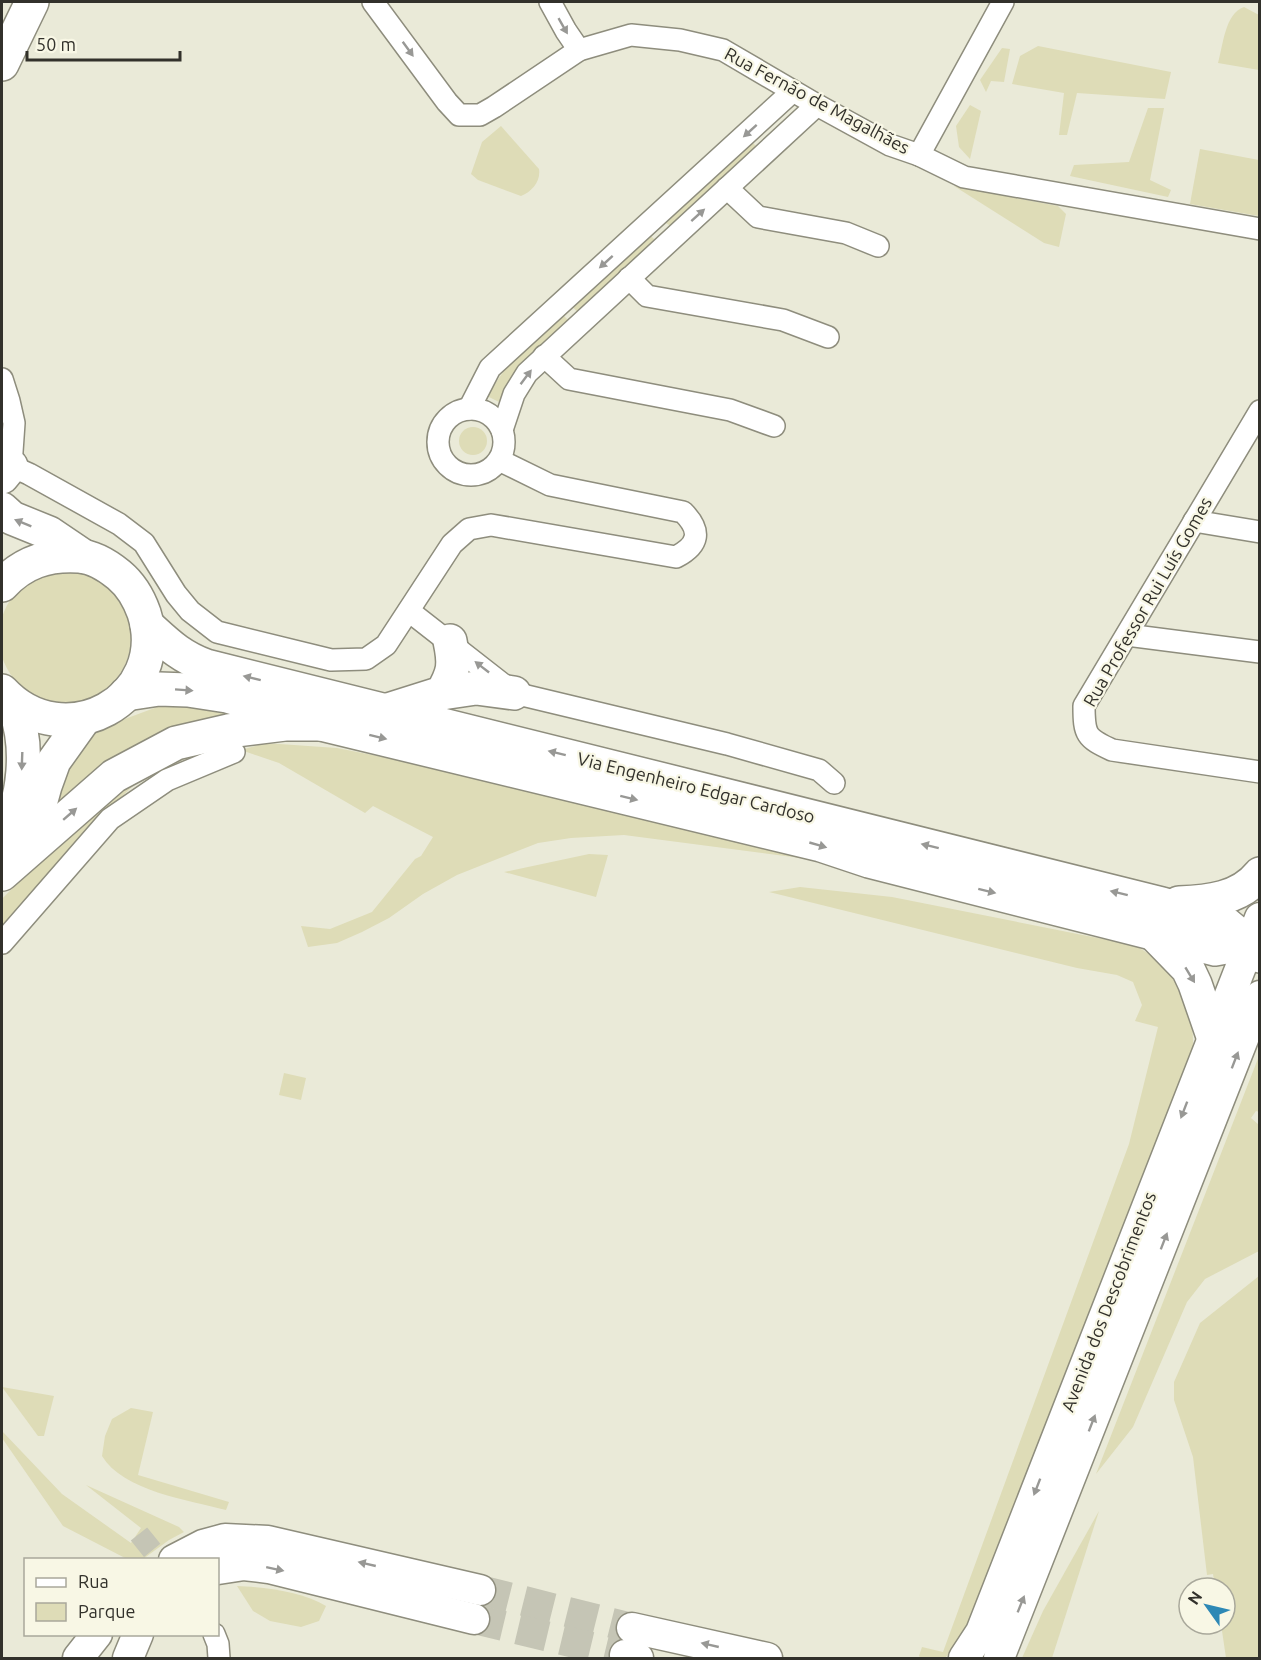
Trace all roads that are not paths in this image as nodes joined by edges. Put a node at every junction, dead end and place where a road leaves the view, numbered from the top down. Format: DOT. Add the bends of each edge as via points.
graph roads {
  1 [pos="33,2"];
  2 [pos="373,2"];
  3 [pos="550,2"];
  4 [pos="1003,2"];
  5 [pos="579,50"];
  6 [pos="2,64"];
  7 [pos="793,91"];
  8 [pos="817,105"];
  9 [pos="919,156"];
  10 [pos="727,188"];
  11 [pos="648,223"];
  12 [pos="1260,229"];
  13 [pos="667,243"];
  14 [pos="878,246"];
  15 [pos="629,278"];
  16 [pos="828,337"];
  17 [pos="544,356"];
  18 [pos="2,379"];
  19 [pos="469,409"];
  20 [pos="1260,411"];
  21 [pos="774,426"];
  22 [pos="502,430"];
  23 [pos="499,460"];
  24 [pos="6,471"];
  25 [pos="2,509"];
  26 [pos="1194,521"];
  27 [pos="1260,532"];
  28 [pos="83,556"];
  29 [pos="5,579"];
  30 [pos="409,611"];
  31 [pos="147,624"];
  32 [pos="1126,635"];
  33 [pos="450,641"];
  34 [pos="1260,652"];
  35 [pos="442,693"];
  36 [pos="514,693"];
  37 [pos="126,694"];
  38 [pos="7,697"];
  39 [pos="384,711"];
  40 [pos="84,719"];
  41 [pos="321,724"];
  42 [pos="234,752"];
  43 [pos="1260,772"];
  44 [pos="834,783"];
  45 [pos="4,859"];
  46 [pos="1260,874"];
  47 [pos="1156,918"];
  48 [pos="1257,940"];
  49 [pos="2,943"];
  50 [pos="1260,996"];
  51 [pos="1213,1036"];
  52 [pos="178,1558"];
  53 [pos="219,1569"];
  54 [pos="480,1590"];
  55 [pos="474,1619"];
  56 [pos="96,1636"];
  57 [pos="138,1636"];
  58 [pos="214,1636"];
  59 [pos="632,1647"];
  60 [pos="78,1659"];
  61 [pos="128,1659"];
  62 [pos="219,1659"];
  63 [pos="767,1659"];
  64 [pos="963,1659"];
  65 [pos="999,1659"];
  1 -- 6 [label="main road"];
  2 -- 5 [label="street, Rua Fernão de Magalhães, one-way" via="459,115 480,115"];
  3 -- 5 [label="street, one-way"];
  4 -- 9 [label="street"];
  5 -- 7 [label="street, Rua Fernão de Magalhães" via="631,35 680,40 723,50"];
  7 -- 8 [label="street, Rua Fernão de Magalhães"];
  7 -- 11 [label="street, one-way"];
  8 -- 9 [label="street, Rua Fernão de Magalhães" via="890,145"];
  8 -- 10 [label="street"];
  9 -- 12 [label="street, Rua Fernão de Magalhães" via="964,177"];
  13 -- 10 [label="street, one-way"];
  10 -- 14 [label="street" via="758,217 846,233"];
  11 -- 13 [label="street" via="663,231"];
  11 -- 19 [label="street, one-way" via="490,368"];
  13 -- 15 [label="street"];
  15 -- 16 [label="street" via="647,296 783,321"];
  15 -- 17 [label="street"];
  17 -- 21 [label="street" via="570,379 730,410"];
  22 -- 17 [label="street, one-way" via="514,394"];
  18 -- 24 [label="street" via="14,423"];
  19 -- 22 [label="street" via="488,414"];
  19 -- 23 [label="street" via="451,416 439,432 437,442 443,462 461,475 472,476 483,474"];
  20 -- 26 [label="street, Rua Professor Rui Luís Gomes"];
  22 -- 23 [label="street"];
  23 -- 30 [label="street" via="550,485 683,512 693,522 696,536 689,550 676,557 491,525 470,529 452,544"];
  24 -- 30 [label="street" via="29,474 119,524 144,543 190,611 218,632 332,660 366,659 386,645"];
  28 -- 25 [label="main road, one-way"];
  26 -- 27 [label="street"];
  26 -- 32 [label="street, Rua Professor Rui Luís Gomes"];
  28 -- 29 [label="main road" via="58,555 34,560"];
  28 -- 31 [label="main road" via="106,565 126,580 140,601"];
  30 -- 33 [label="street"];
  31 -- 37 [label="main road" via="143,665"];
  39 -- 31 [label="main road, Via Engenheiro Edgar Cardoso, one-way" via="206,666 187,659"];
  32 -- 34 [label="street"];
  32 -- 43 [label="street, Rua Professor Rui Luís Gomes" via="1084,706 1084,726 1092,741 1112,750"];
  33 -- 35 [label="main road" via="455,663"];
  36 -- 33 [label="street, one-way"];
  35 -- 36 [label="main road" via="476,688"];
  35 -- 39 [label="main road"];
  36 -- 44 [label="street" via="727,744 819,770"];
  37 -- 40 [label="main road" via="107,710"];
  37 -- 41 [label="main road, Via Engenheiro Edgar Cardoso, one-way" via="188,690 226,696"];
  38 -- 40 [label="main road" via="35,716 59,721"];
  38 -- 45 [label="main road, one-way" via="18,716 23,740 19,797"];
  47 -- 39 [label="main road, Via Engenheiro Edgar Cardoso, one-way"];
  40 -- 45 [label="main road" via="54,762 36,819"];
  45 -- 41 [label="main road, one-way" via="114,776 176,743 228,731"];
  41 -- 47 [label="main road, Via Engenheiro Edgar Cardoso, one-way" via="821,845 869,861"];
  42 -- 49 [label="street" via="167,780 110,819"];
  46 -- 47 [label="main road" via="1227,898"];
  47 -- 48 [label="main road, Via Engenheiro Edgar Cardoso" via="1226,924"];
  47 -- 48 [label="main road, Via Engenheiro Edgar Cardoso" via="1215,949"];
  47 -- 51 [label="main road, one-way" via="1189,971"];
  48 -- 51 [label="main road, Avenida dos Descobrimentos"];
  65 -- 50 [label="main road, Avenida dos Descobrimentos, one-way"];
  51 -- 64 [label="main road, Avenida dos Descobrimentos, one-way" via="981,1632"];
  54 -- 52 [label="main road, one-way" via="268,1541 225,1539"];
  53 -- 55 [label="main road, one-way" via="244,1565 269,1568"];
  56 -- 60 [label="main road"];
  57 -- 61 [label="main road"];
  58 -- 62 [label="street"];
  63 -- 59 [label="main road, one-way"];
}
